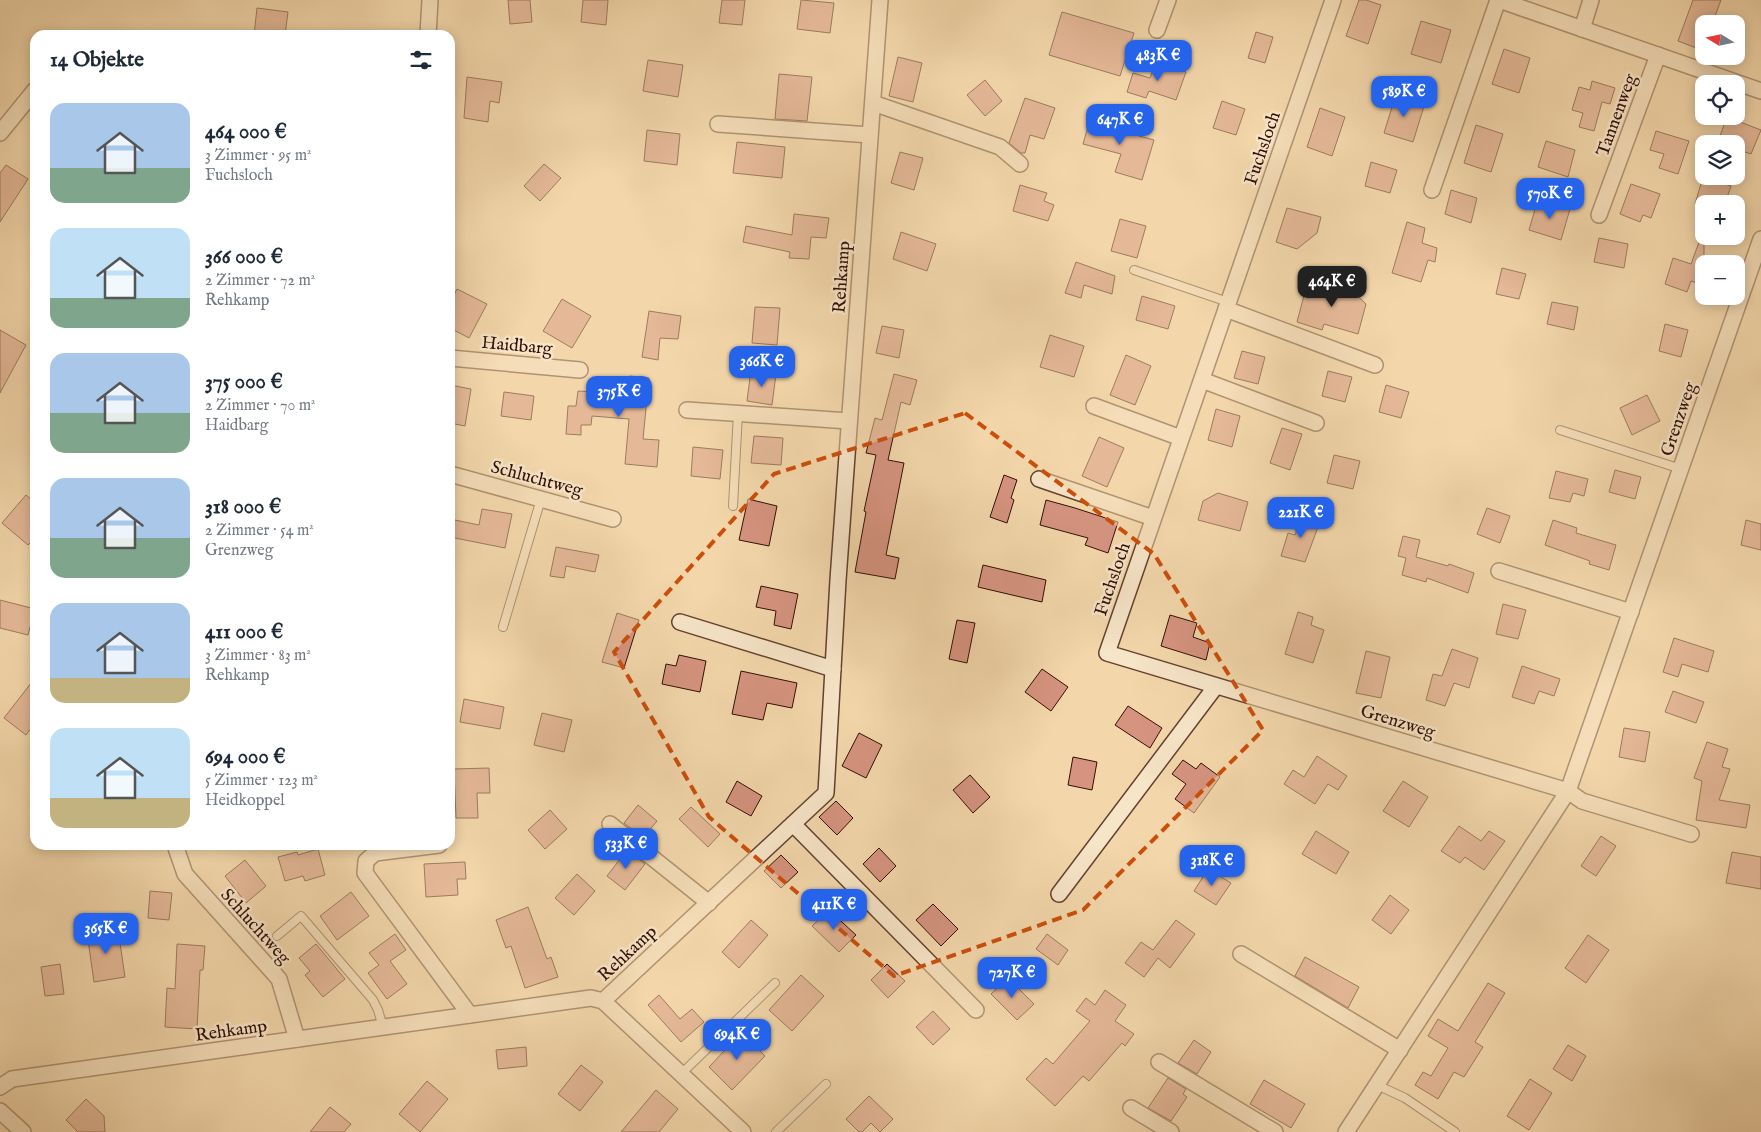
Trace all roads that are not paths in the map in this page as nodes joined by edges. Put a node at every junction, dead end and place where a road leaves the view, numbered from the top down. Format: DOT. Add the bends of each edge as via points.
graph roads {
  1 [pos="430,0"];
  2 [pos="880,0"];
  3 [pos="1168,0"];
  4 [pos="1334,0"];
  5 [pos="1499,0"];
  6 [pos="1591,0"];
  7 [pos="1582,29"];
  8 [pos="428,30"];
  9 [pos="1157,30"];
  10 [pos="1658,55"];
  11 [pos="1761,91"];
  12 [pos="30,96"];
  13 [pos="873,103"];
  14 [pos="718,124"];
  15 [pos="0,133"];
  16 [pos="870,135"];
  17 [pos="1020,164"];
  18 [pos="1432,190"];
  19 [pos="1599,215"];
  20 [pos="1761,240"];
  21 [pos="1134,270"];
  22 [pos="1227,306"];
  23 [pos="455,358"];
  24 [pos="1375,365"];
  25 [pos="580,370"];
  26 [pos="1202,380"];
  27 [pos="1094,406"];
  28 [pos="687,410"];
  29 [pos="738,413"];
  30 [pos="849,421"];
  31 [pos="1316,423"];
  32 [pos="1560,430"];
  33 [pos="1182,438"];
  34 [pos="1681,469"];
  35 [pos="455,475"];
  36 [pos="1039,479"];
  37 [pos="541,499"];
  38 [pos="733,506"];
  39 [pos="613,518"];
  40 [pos="1154,518"];
  41 [pos="1499,570"];
  42 [pos="1631,612"];
  43 [pos="680,622"];
  44 [pos="503,627"];
  45 [pos="1107,653"];
  46 [pos="833,669"];
  47 [pos="1216,686"];
  48 [pos="1568,791"];
  49 [pos="610,824"];
  50 [pos="794,824"];
  51 [pos="1691,834"];
  52 [pos="177,850"];
  53 [pos="399,850"];
  54 [pos="1059,894"];
  55 [pos="709,903"];
  56 [pos="278,936"];
  57 [pos="1241,954"];
  58 [pos="775,983"];
  59 [pos="603,1001"];
  60 [pos="976,1010"];
  61 [pos="470,1015"];
  62 [pos="383,1027"];
  63 [pos="297,1039"];
  64 [pos="1400,1050"];
  65 [pos="1159,1062"];
  66 [pos="681,1074"];
  67 [pos="826,1084"];
  68 [pos="1377,1085"];
  69 [pos="0,1087"];
  70 [pos="1131,1108"];
  71 [pos="0,1111"];
  72 [pos="23,1132"];
  73 [pos="743,1132"];
  74 [pos="776,1132"];
  75 [pos="1171,1132"];
  76 [pos="1275,1132"];
  77 [pos="1346,1132"];
  78 [pos="1455,1132"];
  1 -- 8 [label="street"];
  2 -- 13 [label="street, Rehkamp"];
  3 -- 9 [label="street"];
  4 -- 22 [label="street, Fuchsloch"];
  5 -- 7 [label="street"];
  5 -- 18 [label="street"];
  6 -- 7 [label="street"];
  7 -- 10 [label="street"];
  10 -- 11 [label="street"];
  10 -- 19 [label="street, Tannenweg"];
  12 -- 15 [label="street"];
  13 -- 16 [label="street, Rehkamp"];
  13 -- 17 [label="street" via="1000,147"];
  14 -- 16 [label="street"];
  16 -- 30 [label="street, Rehkamp"];
  20 -- 34 [label="street, Grenzweg"];
  21 -- 22 [label="lane"];
  22 -- 24 [label="street"];
  22 -- 26 [label="street, Fuchsloch"];
  23 -- 25 [label="street, Haidbarg"];
  26 -- 31 [label="street"];
  26 -- 33 [label="street, Fuchsloch"];
  27 -- 33 [label="street"];
  28 -- 29 [label="street"];
  29 -- 30 [label="street"];
  29 -- 38 [label="lane"];
  30 -- 46 [label="street, Rehkamp"];
  32 -- 34 [label="lane"];
  33 -- 40 [label="street, Fuchsloch"];
  34 -- 42 [label="street, Grenzweg"];
  35 -- 37 [label="street, Schluchtweg"];
  36 -- 40 [label="street"];
  37 -- 39 [label="street, Schluchtweg"];
  37 -- 44 [label="lane"];
  40 -- 45 [label="street, Fuchsloch"];
  41 -- 42 [label="street"];
  42 -- 48 [label="street, Grenzweg"];
  43 -- 46 [label="street"];
  45 -- 47 [label="street, Grenzweg"];
  46 -- 50 [label="street, Rehkamp" via="826,793"];
  47 -- 48 [label="street, Grenzweg"];
  47 -- 54 [label="street"];
  48 -- 51 [label="street, Grenzweg" via="1582,801"];
  48 -- 64 [label="street, Grenzweg"];
  49 -- 55 [label="street"];
  50 -- 55 [label="street, Rehkamp"];
  50 -- 60 [label="street"];
  52 -- 63 [label="street, Schluchtweg" via="185,874 279,979"];
  53 -- 61 [label="street" via="375,853 366,862 365,873"];
  55 -- 59 [label="street, Rehkamp"];
  56 -- 62 [label="lane" via="301,916 372,1000"];
  57 -- 64 [label="street"];
  58 -- 66 [label="lane"];
  59 -- 61 [label="street, Rehkamp" via="591,998"];
  59 -- 66 [label="street"];
  61 -- 62 [label="street, Rehkamp"];
  62 -- 63 [label="street, Rehkamp"];
  63 -- 69 [label="street, Rehkamp" via="12,1079"];
  64 -- 68 [label="street, Grenzweg"];
  65 -- 76 [label="street"];
  66 -- 73 [label="street"];
  67 -- 74 [label="lane"];
  68 -- 77 [label="street, Grenzweg"];
  68 -- 78 [label="lane" via="1404,1098"];
  70 -- 75 [label="street"];
  71 -- 72 [label="street"];
}
